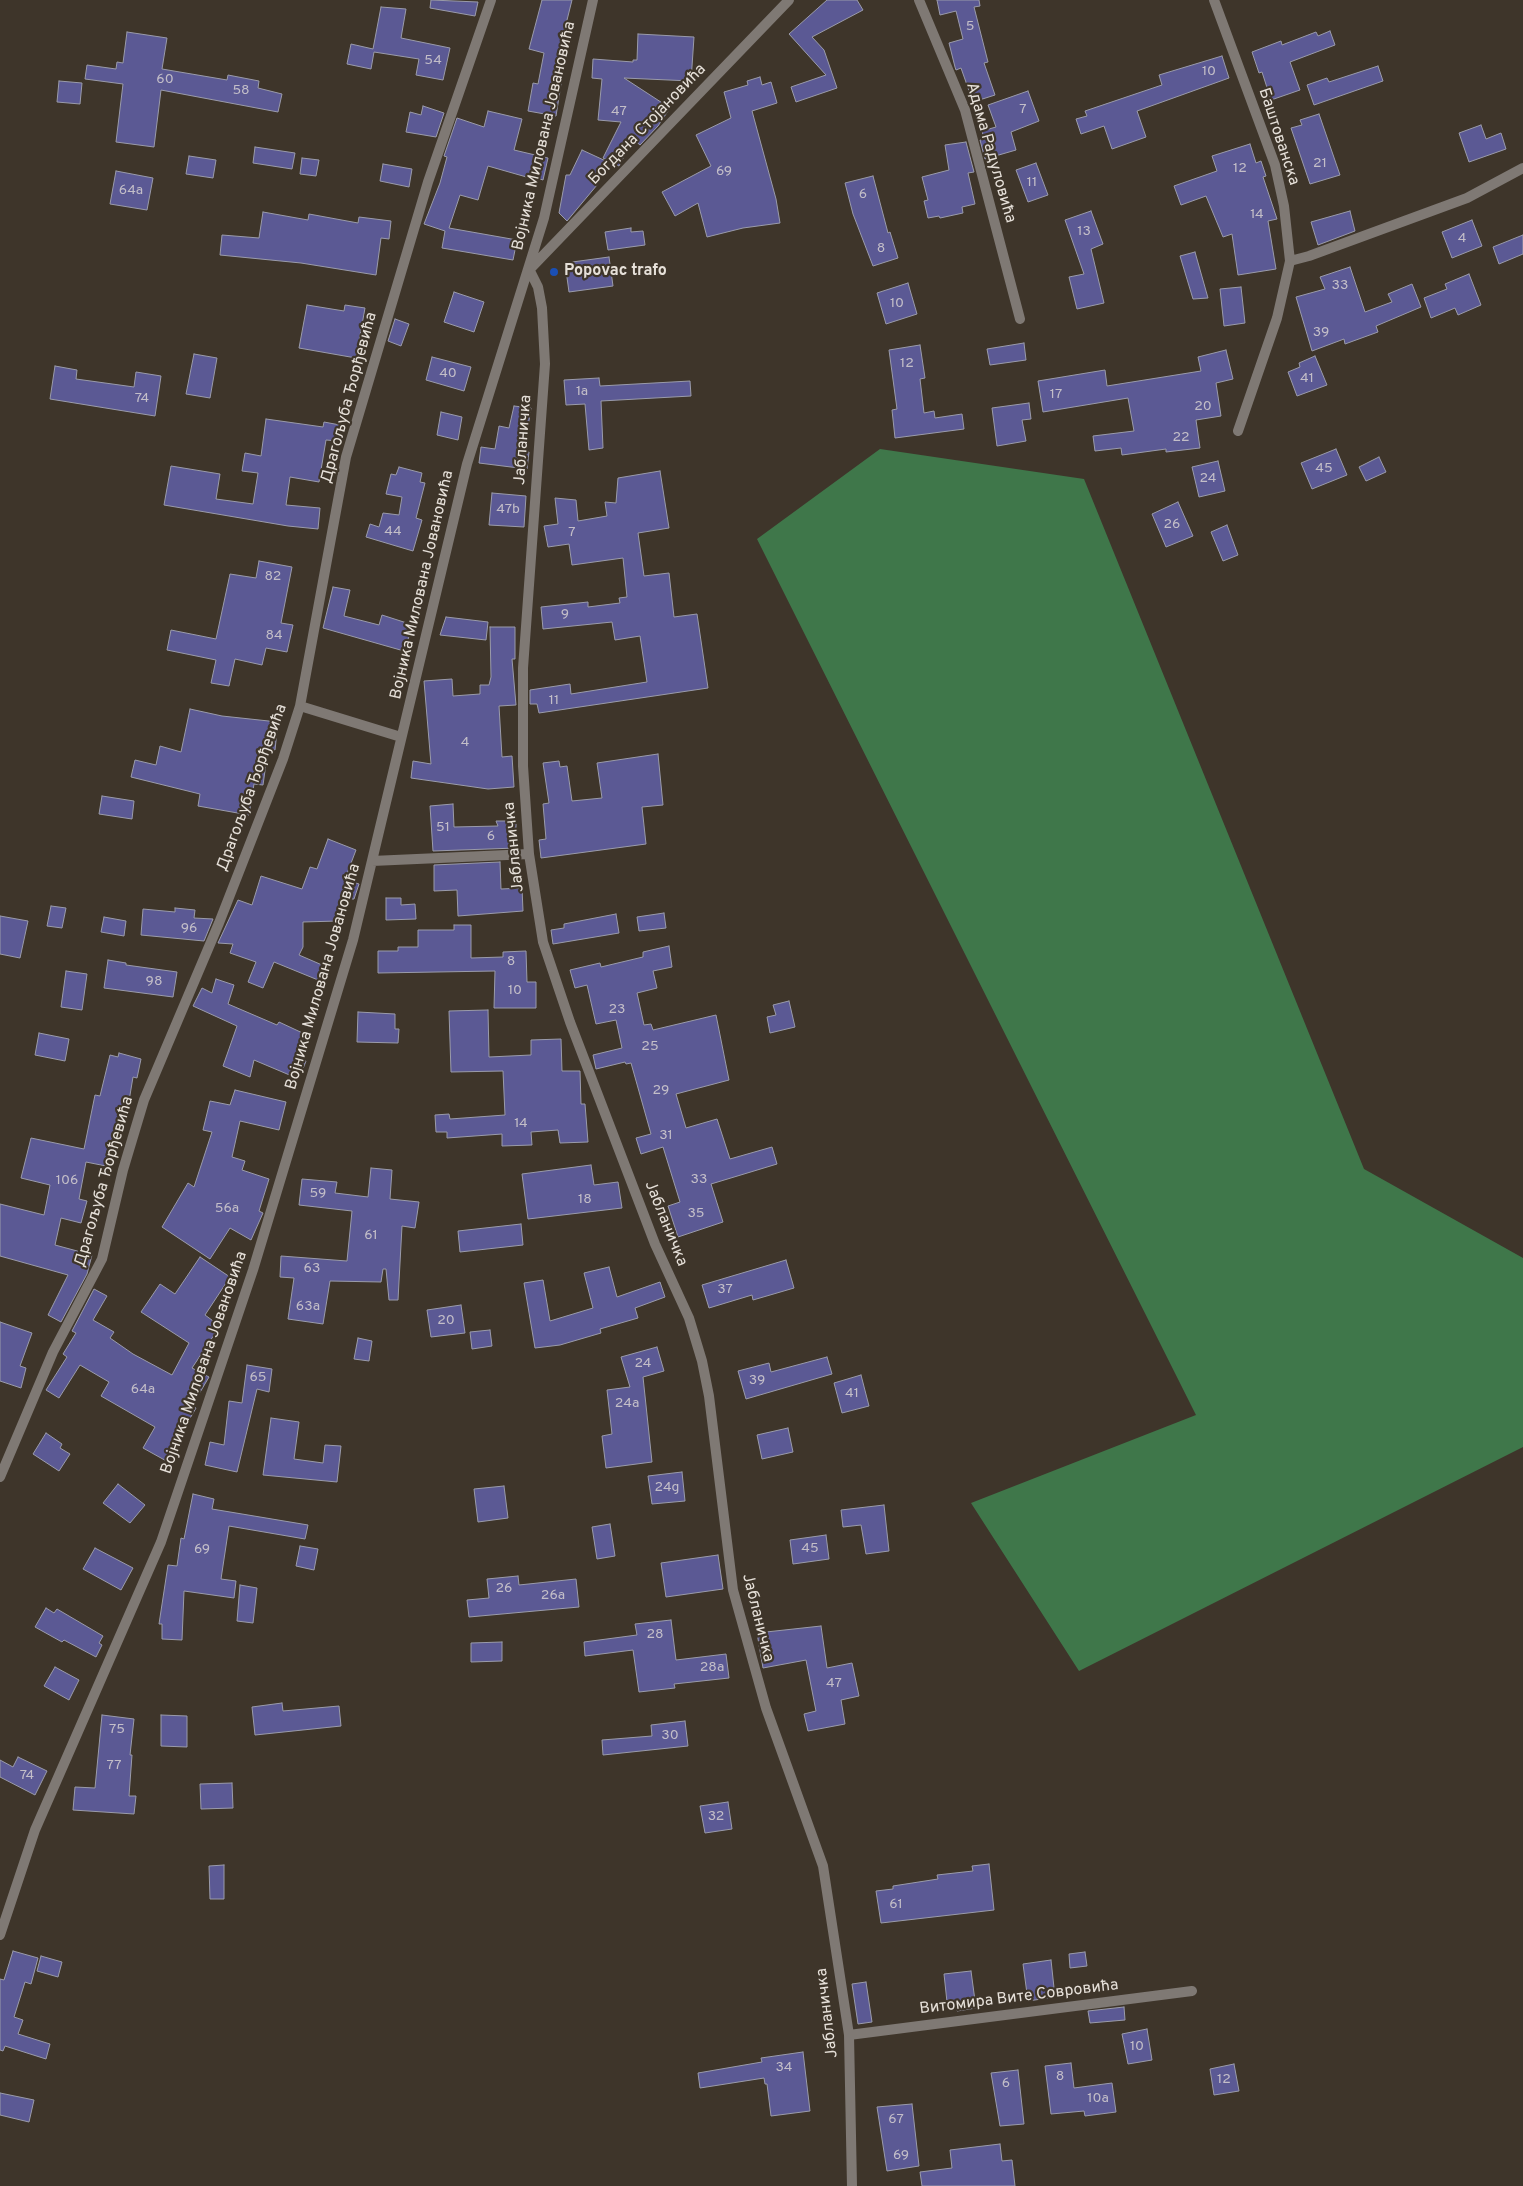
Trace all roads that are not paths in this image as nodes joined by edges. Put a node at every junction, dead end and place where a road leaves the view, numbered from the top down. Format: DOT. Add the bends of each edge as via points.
graph roads {
  1 [pos="491,0"];
  2 [pos="593,0"];
  3 [pos="789,0"];
  4 [pos="919,0"];
  5 [pos="1214,0"];
  6 [pos="1523,168"];
  7 [pos="1290,260"];
  8 [pos="529,269"];
  9 [pos="1020,319"];
  10 [pos="1238,431"];
  11 [pos="300,706"];
  12 [pos="401,737"];
  13 [pos="529,854"];
  14 [pos="372,861"];
  15 [pos="0,1477"];
  16 [pos="0,1935"];
  17 [pos="1192,1991"];
  18 [pos="849,2035"];
  19 [pos="852,2186"];
  1 -- 11 [label="street, Драгољуба Ђорђевића" via="428,182 346,456"];
  2 -- 8 [label="street, Војника Милована Јовановића" via="544,218"];
  3 -- 8 [label="street, Богдана Стојановића"];
  4 -- 9 [label="street, Адама Радуловића" via="966,110"];
  5 -- 7 [label="street, Баштованска" via="1275,165"];
  6 -- 7 [label="street" via="1467,198 1309,256"];
  7 -- 10 [label="street, Баштованска" via="1277,318"];
  8 -- 12 [label="street, Војника Милована Јовановића" via="467,464"];
  8 -- 13 [label="street, Јабланичка" via="538,287 542,308 545,364 523,668 523,766"];
  11 -- 12 [label="street"];
  11 -- 15 [label="street, Драгољуба Ђорђевића" via="283,759 219,924 144,1100 102,1259 53,1352"];
  12 -- 14 [label="street, Војника Милована Јовановића"];
  13 -- 14 [label="street"];
  13 -- 18 [label="street, Јабланичка" via="543,942 570,1022 655,1244 689,1318 702,1361 733,1590 766,1708 823,1866"];
  14 -- 16 [label="street, Војника Милована Јовановића" via="353,940 254,1270 161,1542 35,1830"];
  17 -- 18 [label="street, Витомира Вите Совровића"];
  18 -- 19 [label="street, Јабланичка"];
}
